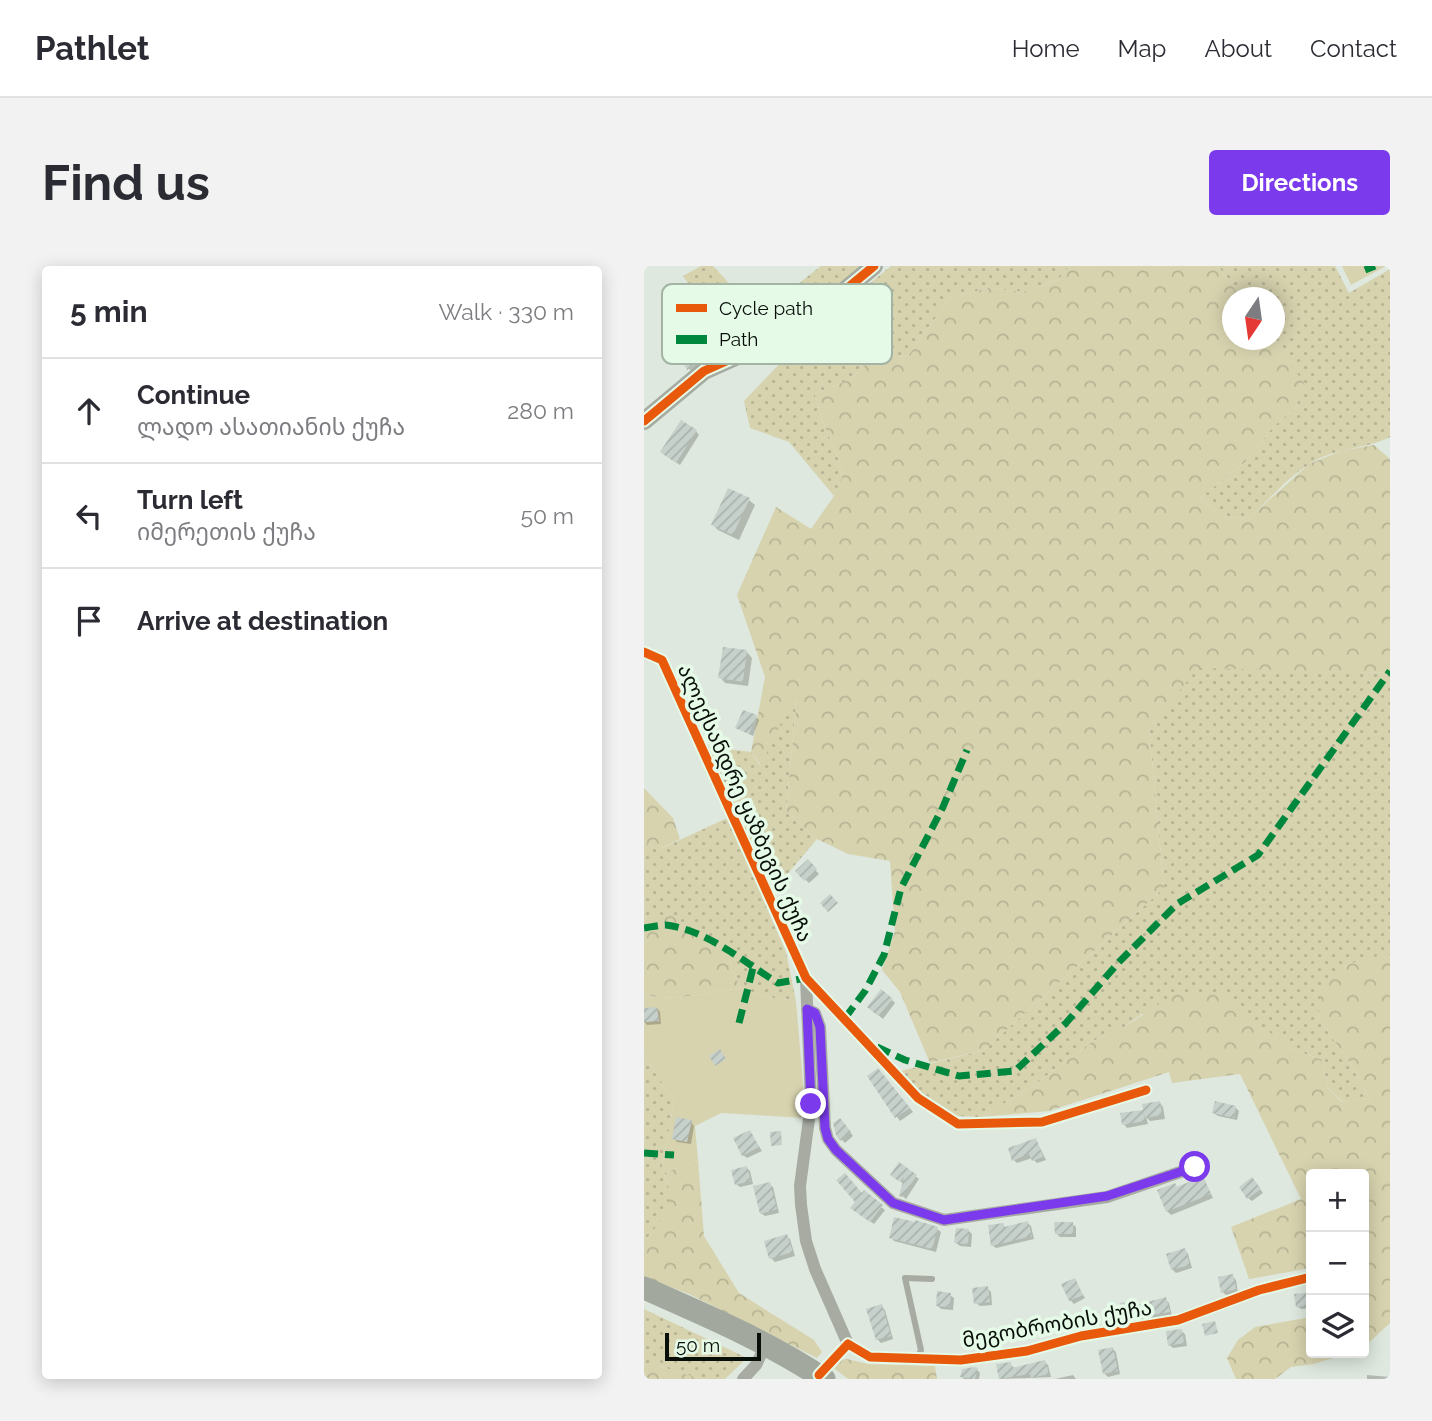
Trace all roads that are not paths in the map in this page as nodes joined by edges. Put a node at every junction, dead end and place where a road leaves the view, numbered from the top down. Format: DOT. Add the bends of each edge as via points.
graph roads {
  1 [pos="874,266"];
  2 [pos="852,284"];
  3 [pos="720,364"];
  4 [pos="644,421"];
  5 [pos="644,652"];
  6 [pos="806,978"];
  7 [pos="807,1009"];
  8 [pos="1146,1090"];
  9 [pos="1195,1167"];
  10 [pos="1306,1278"];
  11 [pos="932,1279"];
  12 [pos="644,1288"];
  13 [pos="848,1343"];
  14 [pos="765,1346"];
  15 [pos="918,1359"];
  16 [pos="822,1377"];
  17 [pos="743,1379"];
  1 -- 2 [label="street"];
  3 -- 4 [label="street" via="704,371"];
  5 -- 6 [label="street, ალექსანდრე ყაზბეგის ქუჩა" via="662,660"];
  6 -- 7 [label="street"];
  6 -- 8 [label="street" via="918,1098 958,1124 1042,1122"];
  7 -- 9 [label="street" via="815,1013 820,1027 828,1139 893,1203 944,1220 1107,1196"];
  7 -- 13 [label="street" via="811,1104 801,1205 815,1269"];
  10 -- 15 [label="street, მეგობრობის ქუჩა" via="1178,1320 1081,1336 1027,1351 961,1360"];
  11 -- 15 [label="lane" via="905,1278 921,1350"];
  12 -- 14 [label="highway"];
  13 -- 15 [label="street, მეგობრობის ქუჩა" via="870,1357"];
  13 -- 16 [label="street"];
  14 -- 16 [label="highway"];
  14 -- 17 [label="street"];
}
